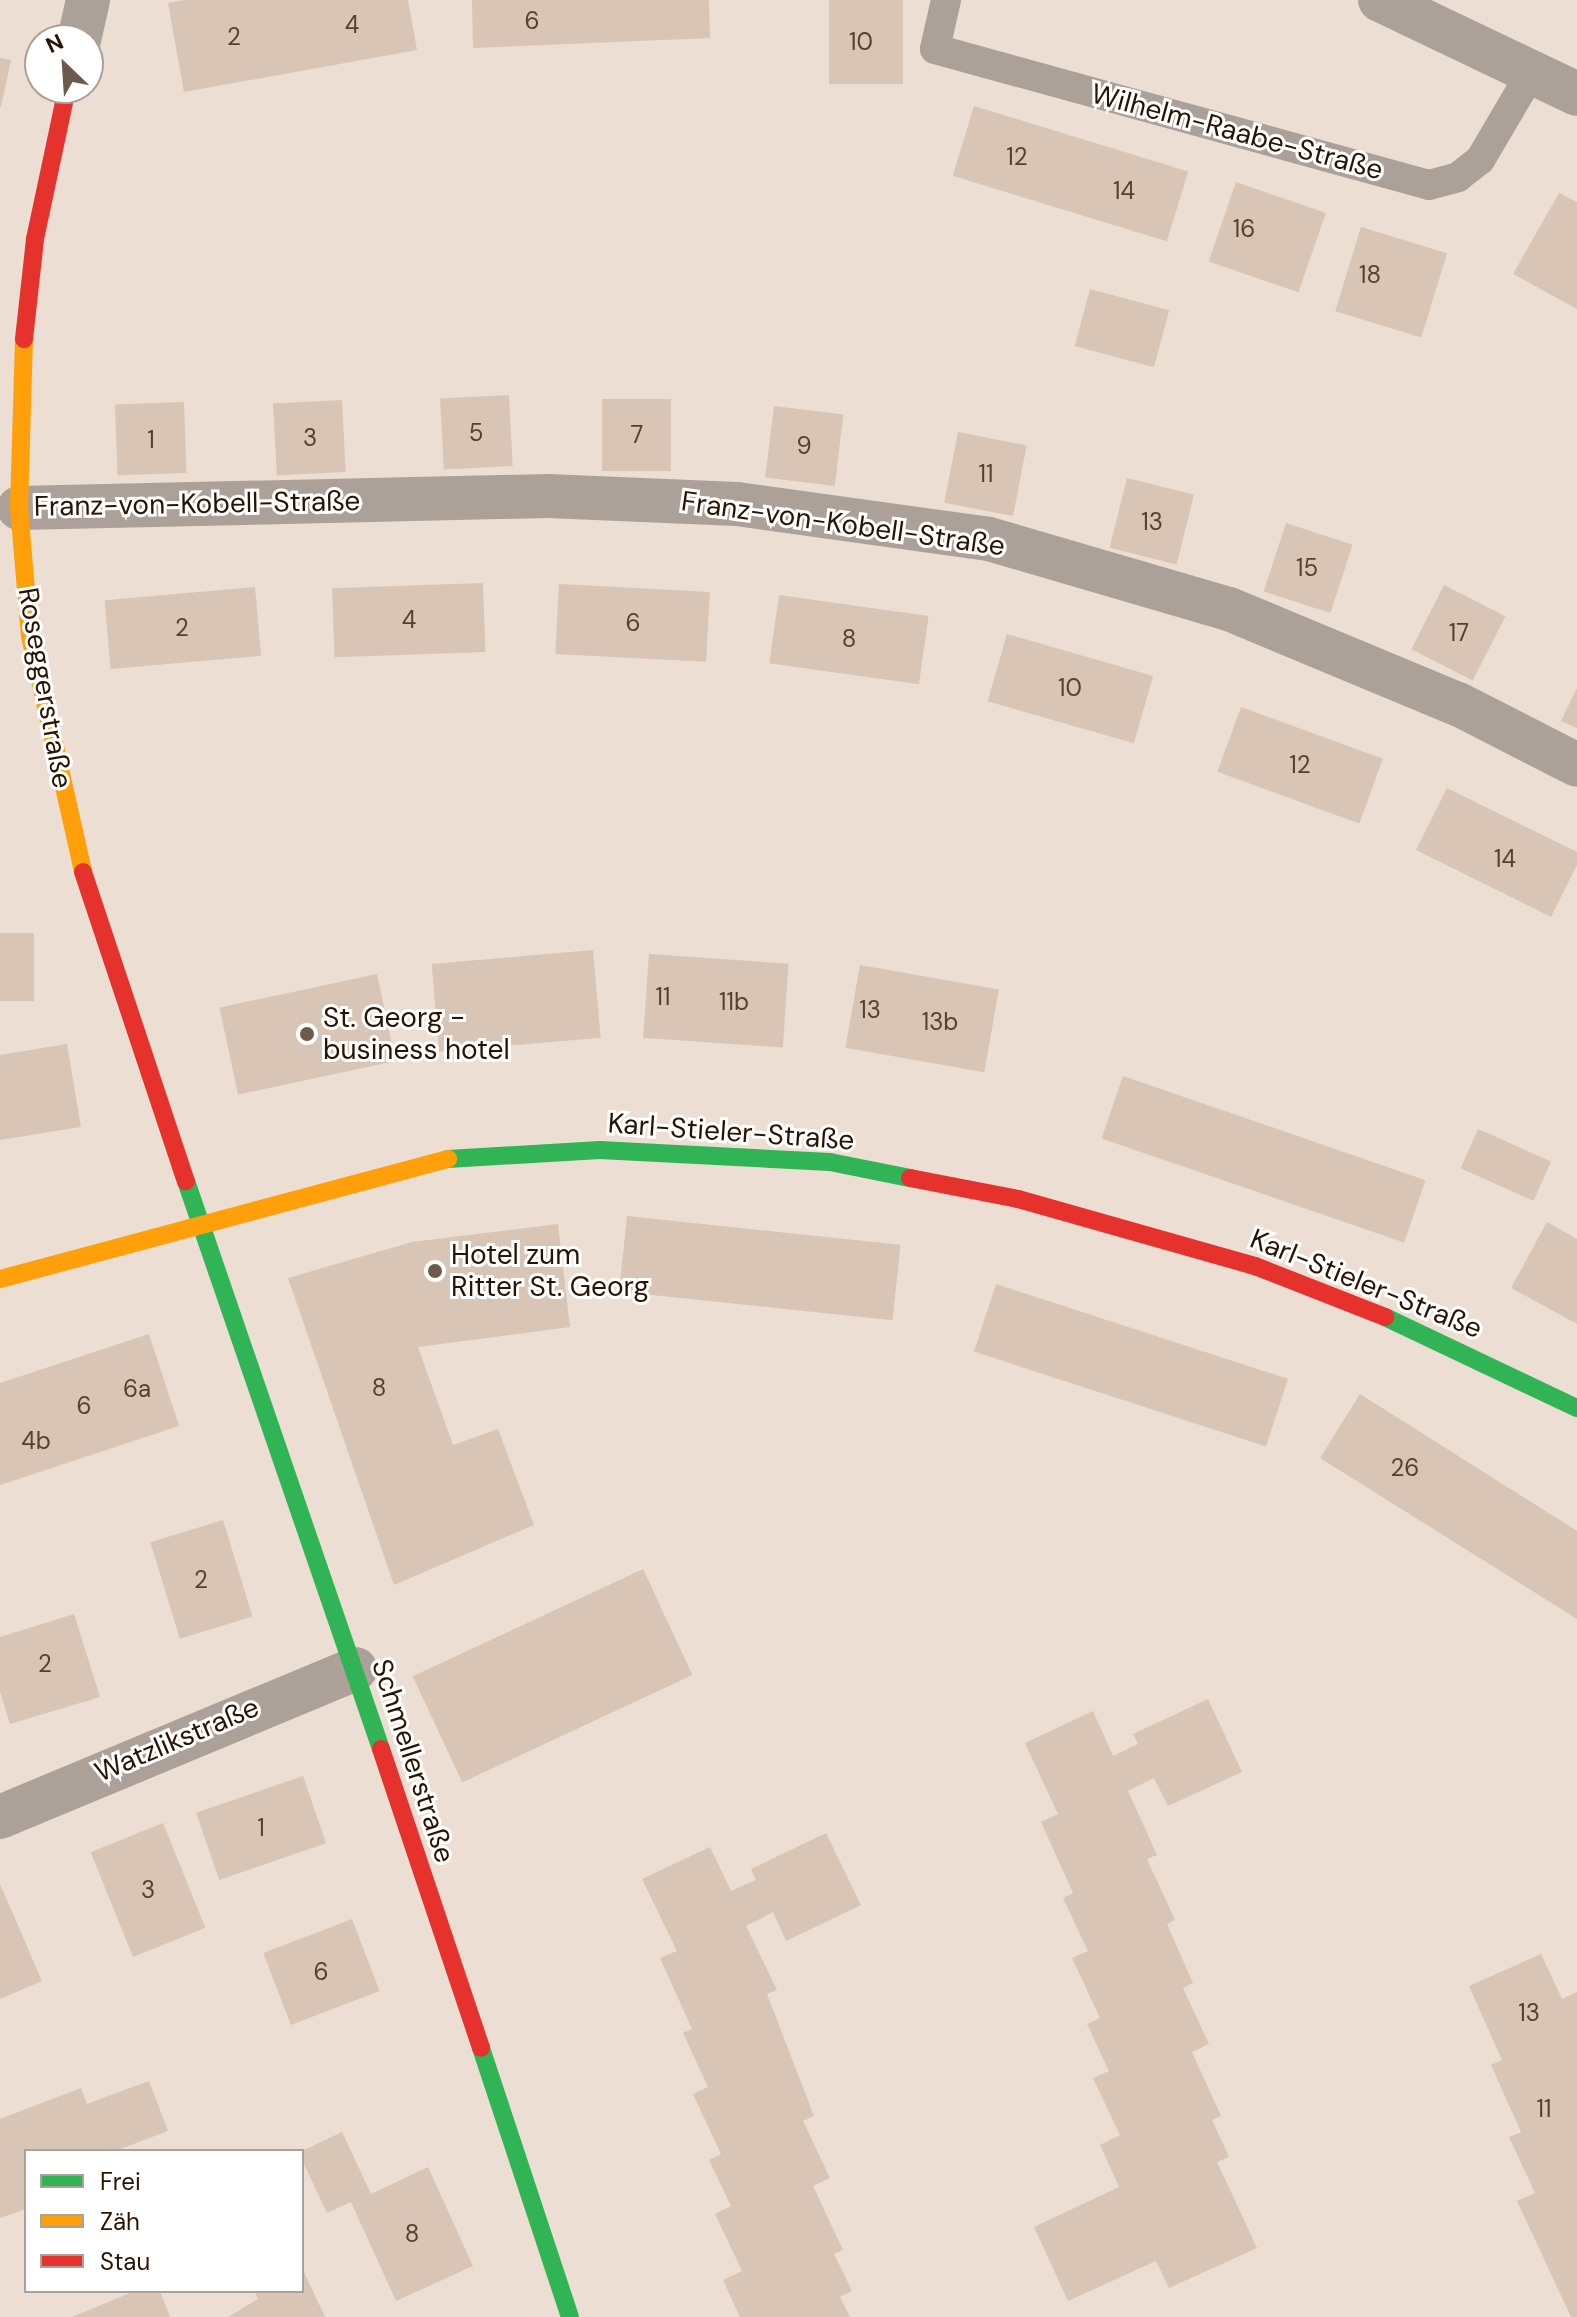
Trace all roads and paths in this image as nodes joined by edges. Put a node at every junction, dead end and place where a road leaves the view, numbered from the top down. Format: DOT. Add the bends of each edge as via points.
graph roads {
  1 [pos="88,0"];
  2 [pos="946,0"];
  3 [pos="1380,0"];
  4 [pos="83,24"];
  5 [pos="1533,70"];
  6 [pos="1577,94"];
  7 [pos="64,104"];
  8 [pos="19,508"];
  9 [pos="1577,765"];
  10 [pos="201,1224"];
  11 [pos="0,1279"];
  12 [pos="1577,1408"];
  13 [pos="355,1669"];
  14 [pos="0,1817"];
  15 [pos="570,2317"];
  1 -- 4 [label="street"];
  2 -- 5 [label="lane, Wilhelm-Raabe-Straße" via="935,49 1429,185 1458,177 1480,160"];
  3 -- 5 [label="street"];
  5 -- 6 [label="street"];
  7 -- 8 [label="street, Roseggerstraße" via="35,239 23,348"];
  8 -- 9 [label="street, Franz-von-Kobell-Straße" via="548,496 737,504 989,539 1229,609 1460,705"];
  8 -- 10 [label="street, Roseggerstraße" via="30,636 94,916"];
  10 -- 11 [label="street, Karl-Stieler-Straße"];
  10 -- 12 [label="street, Karl-Stieler-Straße" via="423,1162 507,1151 830,1162 1018,1199 1255,1266 1425,1333"];
  10 -- 13 [label="street, Schmellerstraße"];
  13 -- 14 [label="street, Watzlikstraße"];
  13 -- 15 [label="street, Schmellerstraße"];
}
